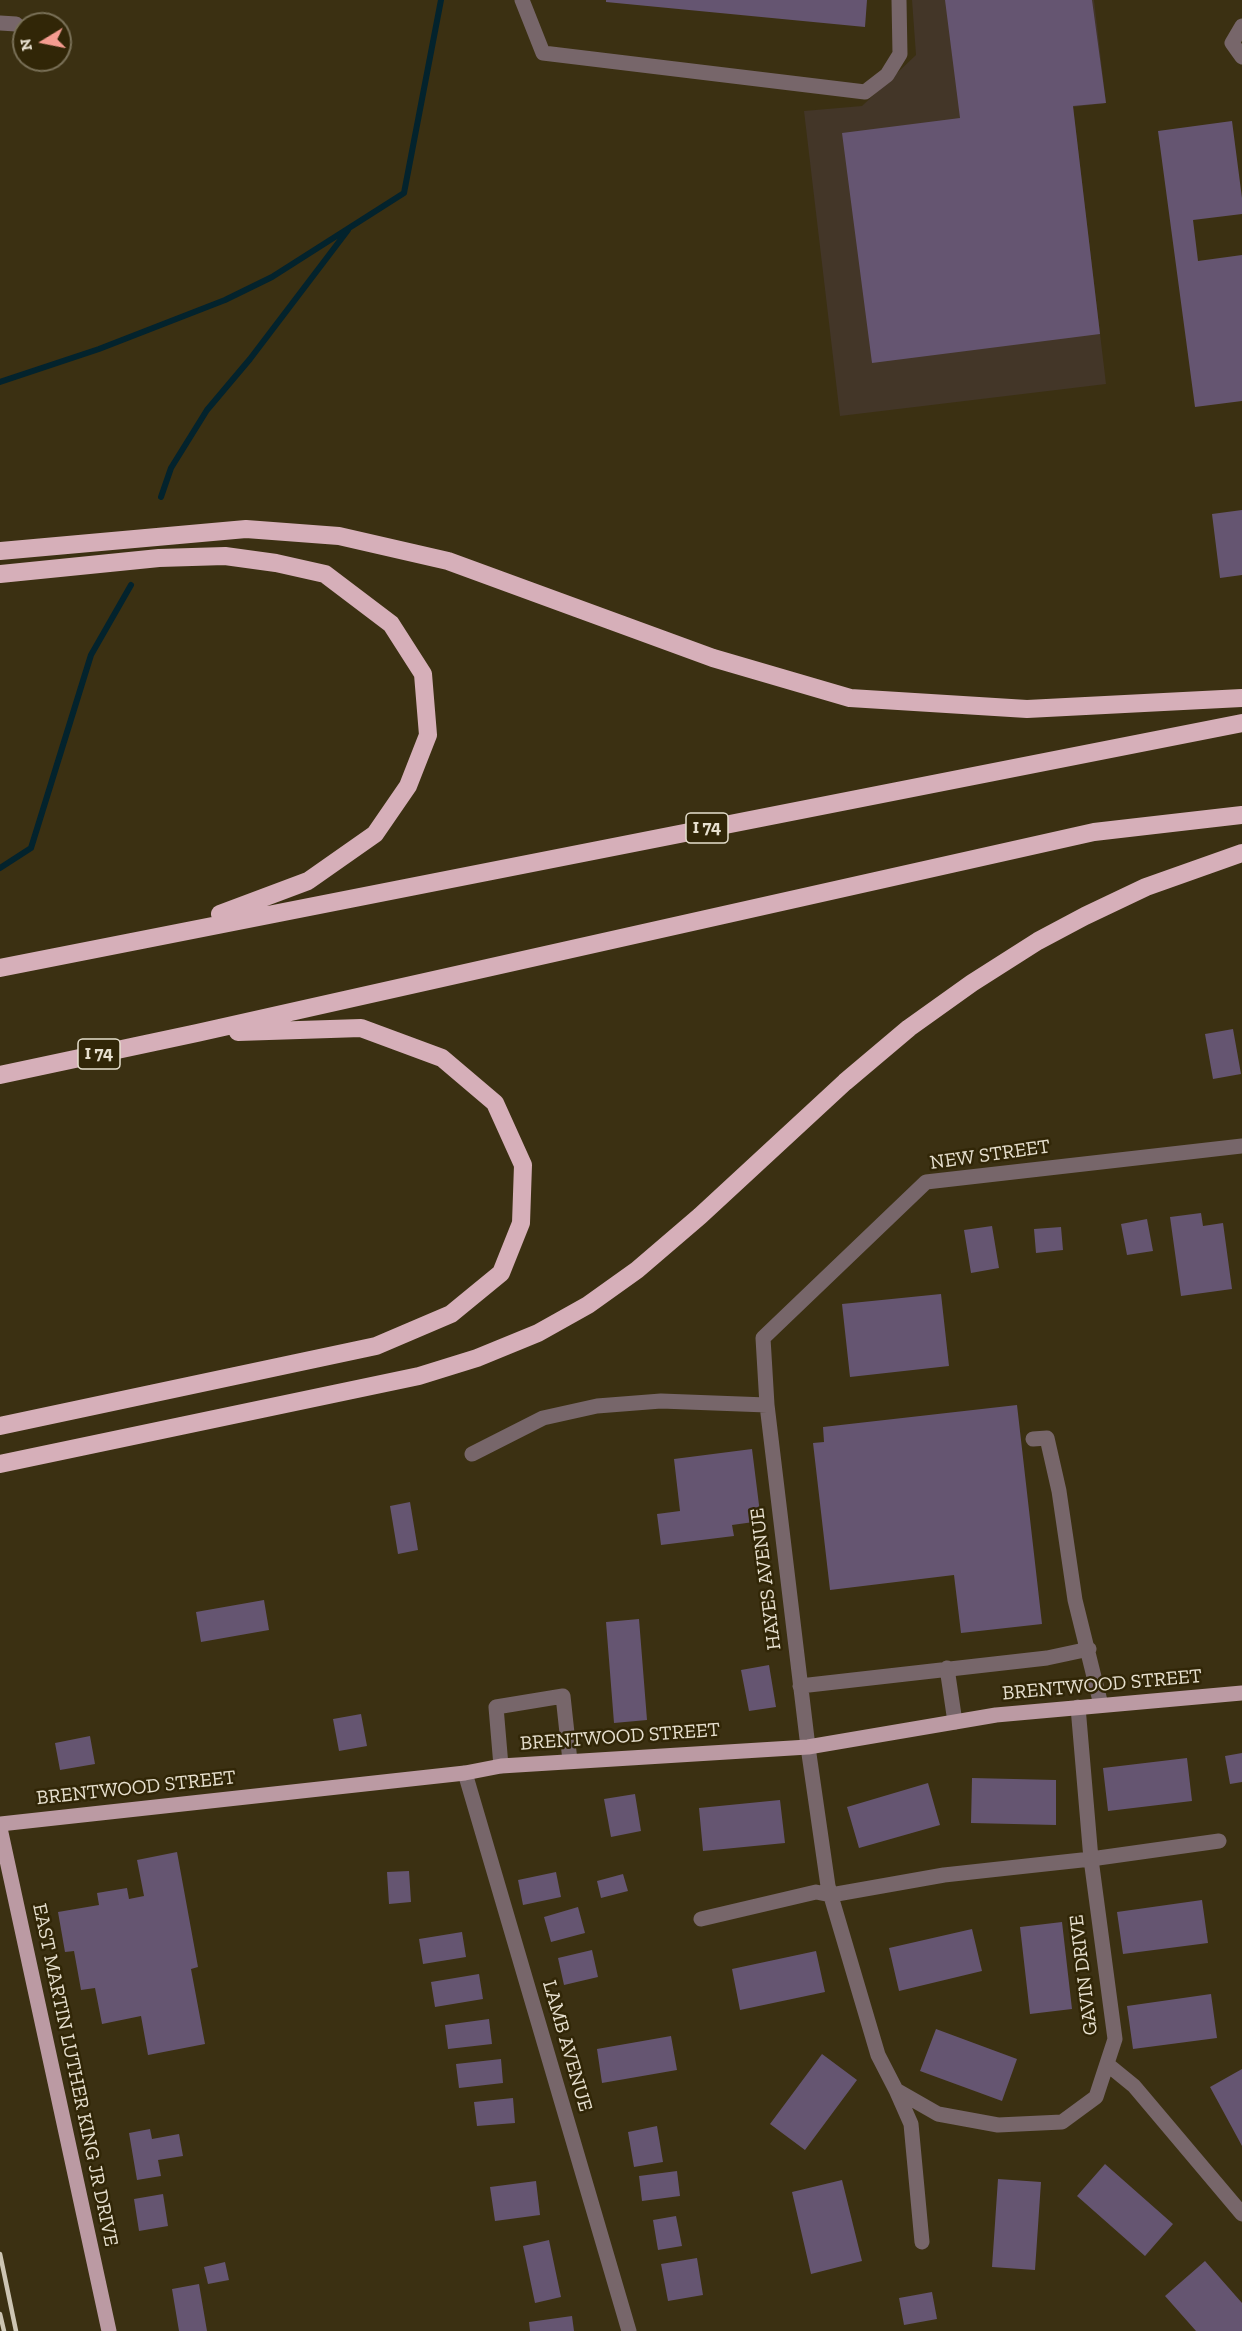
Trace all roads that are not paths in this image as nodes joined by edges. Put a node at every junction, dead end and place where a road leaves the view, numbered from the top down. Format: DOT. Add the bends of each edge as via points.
graph roads {
  1 [pos="522,0"];
  2 [pos="899,0"];
  3 [pos="1242,26"];
  4 [pos="1242,57"];
  5 [pos="0,551"];
  6 [pos="0,574"];
  7 [pos="1242,698"];
  8 [pos="1242,723"];
  9 [pos="1242,815"];
  10 [pos="1242,853"];
  11 [pos="172,932"];
  12 [pos="0,968"];
  13 [pos="197,1033"];
  14 [pos="0,1075"];
  15 [pos="1242,1146"];
  16 [pos="766,1405"];
  17 [pos="0,1426"];
  18 [pos="1033,1439"];
  19 [pos="472,1454"];
  20 [pos="0,1464"];
  21 [pos="1089,1649"];
  22 [pos="948,1668"];
  23 [pos="800,1686"];
  24 [pos="1242,1693"];
  25 [pos="1101,1705"];
  26 [pos="1078,1707"];
  27 [pos="955,1722"];
  28 [pos="808,1747"];
  29 [pos="570,1761"];
  30 [pos="501,1766"];
  31 [pos="465,1773"];
  32 [pos="0,1826"];
  33 [pos="1219,1841"];
  34 [pos="1091,1859"];
  35 [pos="831,1895"];
  36 [pos="701,1919"];
  37 [pos="1107,2064"];
  38 [pos="896,2090"];
  39 [pos="1242,2214"];
  40 [pos="922,2242"];
  41 [pos="108,2331"];
  42 [pos="629,2331"];
  1 -- 2 [label="street" via="543,53 865,92 887,75 900,54"];
  3 -- 4 [label="street" via="1232,43"];
  5 -- 7 [label="highway" via="246,529 339,536 448,561 713,658 850,698 1026,709"];
  6 -- 11 [label="highway" via="225,556 325,574 391,624 423,674 428,735 408,786 375,834 309,881"];
  8 -- 11 [label="highway, I 74"];
  9 -- 13 [label="highway, I 74" via="1094,832"];
  10 -- 20 [label="highway" via="1146,887 1085,916 972,982 845,1082 637,1270 588,1305 538,1333 419,1376"];
  11 -- 12 [label="highway, I 74"];
  13 -- 14 [label="highway, I 74"];
  13 -- 17 [label="highway" via="361,1028 442,1058 495,1103 523,1165 521,1223 501,1273 451,1314 376,1346"];
  15 -- 16 [label="street, NEW STREET" via="926,1182 763,1338"];
  16 -- 19 [label="street" via="661,1401 597,1407 543,1418"];
  16 -- 23 [label="street, HAYES AVENUE"];
  18 -- 21 [label="street" via="1047,1438 1061,1501 1075,1600"];
  21 -- 22 [label="street" via="1047,1658"];
  21 -- 25 [label="street"];
  22 -- 23 [label="street"];
  22 -- 27 [label="street"];
  23 -- 28 [label="street, HAYES AVENUE"];
  24 -- 25 [label="main road, BRENTWOOD STREET"];
  25 -- 26 [label="main road, BRENTWOOD STREET"];
  26 -- 27 [label="main road, BRENTWOOD STREET"];
  26 -- 34 [label="street, GAVIN DRIVE"];
  27 -- 28 [label="main road, BRENTWOOD STREET"];
  28 -- 29 [label="main road, BRENTWOOD STREET"];
  28 -- 35 [label="street"];
  29 -- 30 [label="main road, BRENTWOOD STREET"];
  29 -- 30 [label="street" via="563,1696 496,1707"];
  30 -- 31 [label="main road, BRENTWOOD STREET"];
  31 -- 32 [label="main road, BRENTWOOD STREET"];
  31 -- 42 [label="street, LAMB AVENUE"];
  32 -- 41 [label="main road, EAST MARTIN LUTHER KING JR DRIVE"];
  33 -- 34 [label="street"];
  34 -- 35 [label="street" via="944,1875"];
  34 -- 37 [label="street, GAVIN DRIVE" via="1115,2039"];
  35 -- 36 [label="street" via="816,1892"];
  35 -- 38 [label="street" via="878,2055"];
  37 -- 38 [label="street, GAVIN DRIVE" via="1096,2097 1062,2122 998,2126 938,2114"];
  37 -- 39 [label="street" via="1134,2086"];
  38 -- 40 [label="street" via="911,2124"];
}
